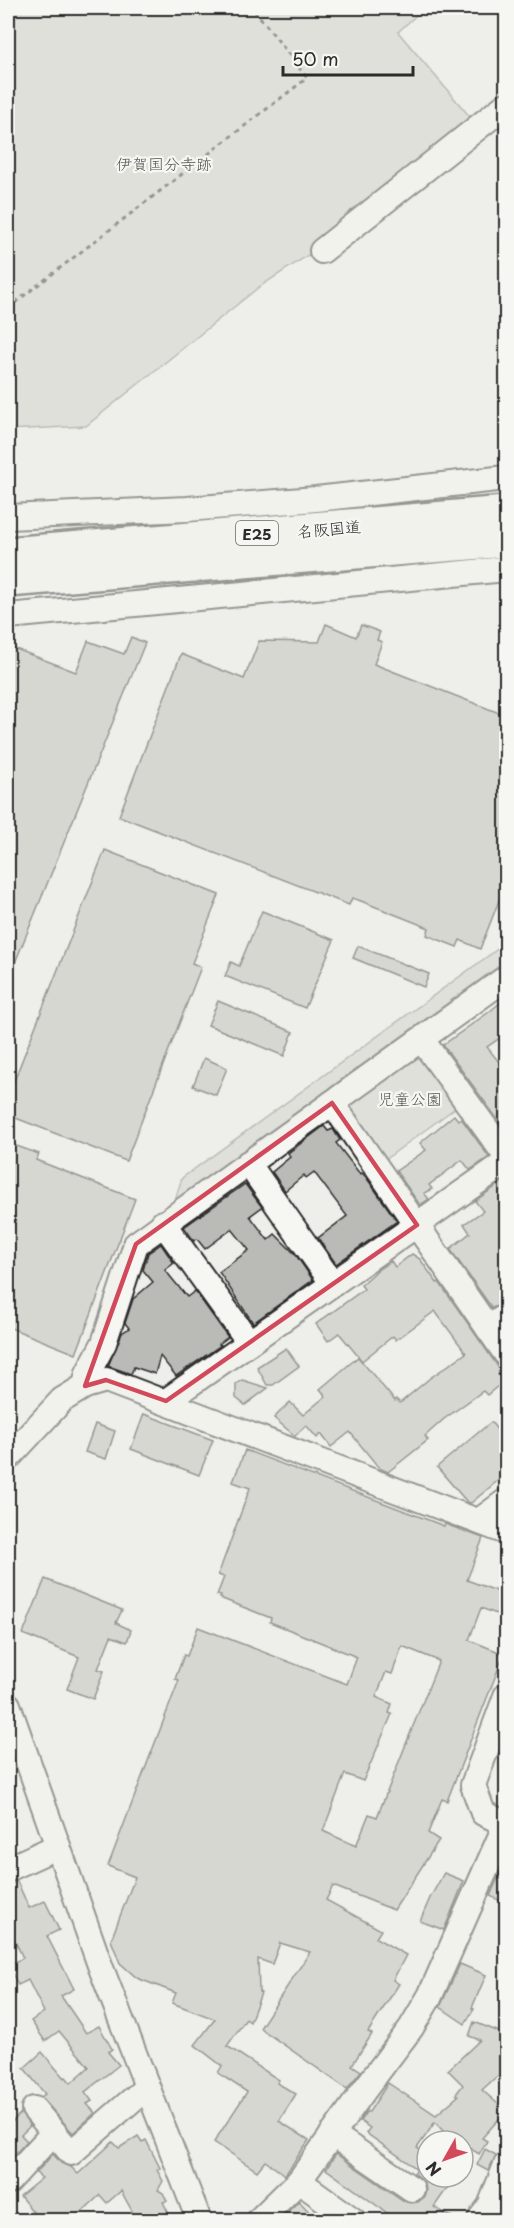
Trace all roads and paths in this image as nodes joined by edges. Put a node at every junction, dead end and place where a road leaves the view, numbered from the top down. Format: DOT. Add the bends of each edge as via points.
graph roads {
  1 [pos="253,8"];
  2 [pos="507,105"];
  3 [pos="322,251"];
  4 [pos="8,308"];
  5 [pos="507,478"];
  6 [pos="507,513"];
  7 [pos="8,517"];
  8 [pos="507,540"];
  9 [pos="8,554"];
  10 [pos="507,569"];
  11 [pos="8,580"];
  12 [pos="8,616"];
  13 [pos="507,978"];
  14 [pos="422,1040"];
  15 [pos="332,1103"];
  16 [pos="507,1156"];
  17 [pos="507,1162"];
  18 [pos="248,1163"];
  19 [pos="163,1223"];
  20 [pos="417,1225"];
  21 [pos="333,1284"];
  22 [pos="497,1322"];
  23 [pos="249,1342"];
  24 [pos="507,1354"];
  25 [pos="95,1383"];
  26 [pos="166,1401"];
  27 [pos="8,1458"];
  28 [pos="507,1501"];
  29 [pos="479,1521"];
  30 [pos="507,1532"];
  31 [pos="507,1696"];
  32 [pos="9,1712"];
  33 [pos="506,1824"];
  34 [pos="58,1846"];
  35 [pos="8,1869"];
  36 [pos="147,2087"];
  37 [pos="34,2109"];
  38 [pos="54,2132"];
  39 [pos="332,2134"];
  40 [pos="507,2165"];
  41 [pos="9,2181"];
  42 [pos="299,2181"];
  43 [pos="412,2189"];
  44 [pos="480,2218"];
  45 [pos="195,2219"];
  46 [pos="259,2220"];
  47 [pos="353,2220"];
  1 -- 4 [label="path" via="307,78"];
  2 -- 3 [label="street"];
  5 -- 7 [label="street" via="199,508"];
  6 -- 9 [label="highway, 名阪国道 / E25"];
  8 -- 11 [label="highway, 名阪国道 / E25"];
  10 -- 12 [label="street"];
  13 -- 14 [label="street"];
  14 -- 15 [label="street"];
  14 -- 16 [label="street"];
  15 -- 18 [label="street"];
  15 -- 20 [label="street"];
  17 -- 20 [label="street"];
  18 -- 19 [label="street"];
  18 -- 21 [label="street"];
  19 -- 23 [label="street"];
  19 -- 25 [label="street" via="136,1244 104,1343 88,1373"];
  20 -- 21 [label="street"];
  20 -- 22 [label="street"];
  21 -- 23 [label="street"];
  22 -- 24 [label="street"];
  23 -- 26 [label="street"];
  25 -- 26 [label="street"];
  25 -- 27 [label="street" via="62,1400"];
  26 -- 29 [label="street"];
  28 -- 29 [label="street"];
  29 -- 30 [label="street"];
  31 -- 33 [label="street" via="473,1785 483,1813"];
  32 -- 34 [label="street"];
  33 -- 39 [label="street" via="430,1996 411,2028"];
  34 -- 35 [label="street"];
  34 -- 36 [label="street"];
  36 -- 38 [label="street" via="71,2153"];
  36 -- 45 [label="street"];
  37 -- 38 [label="street"];
  38 -- 41 [label="street"];
  39 -- 42 [label="street"];
  39 -- 43 [label="street"];
  40 -- 44 [label="street" via="490,2206"];
  42 -- 46 [label="street"];
  42 -- 47 [label="street"];
}
